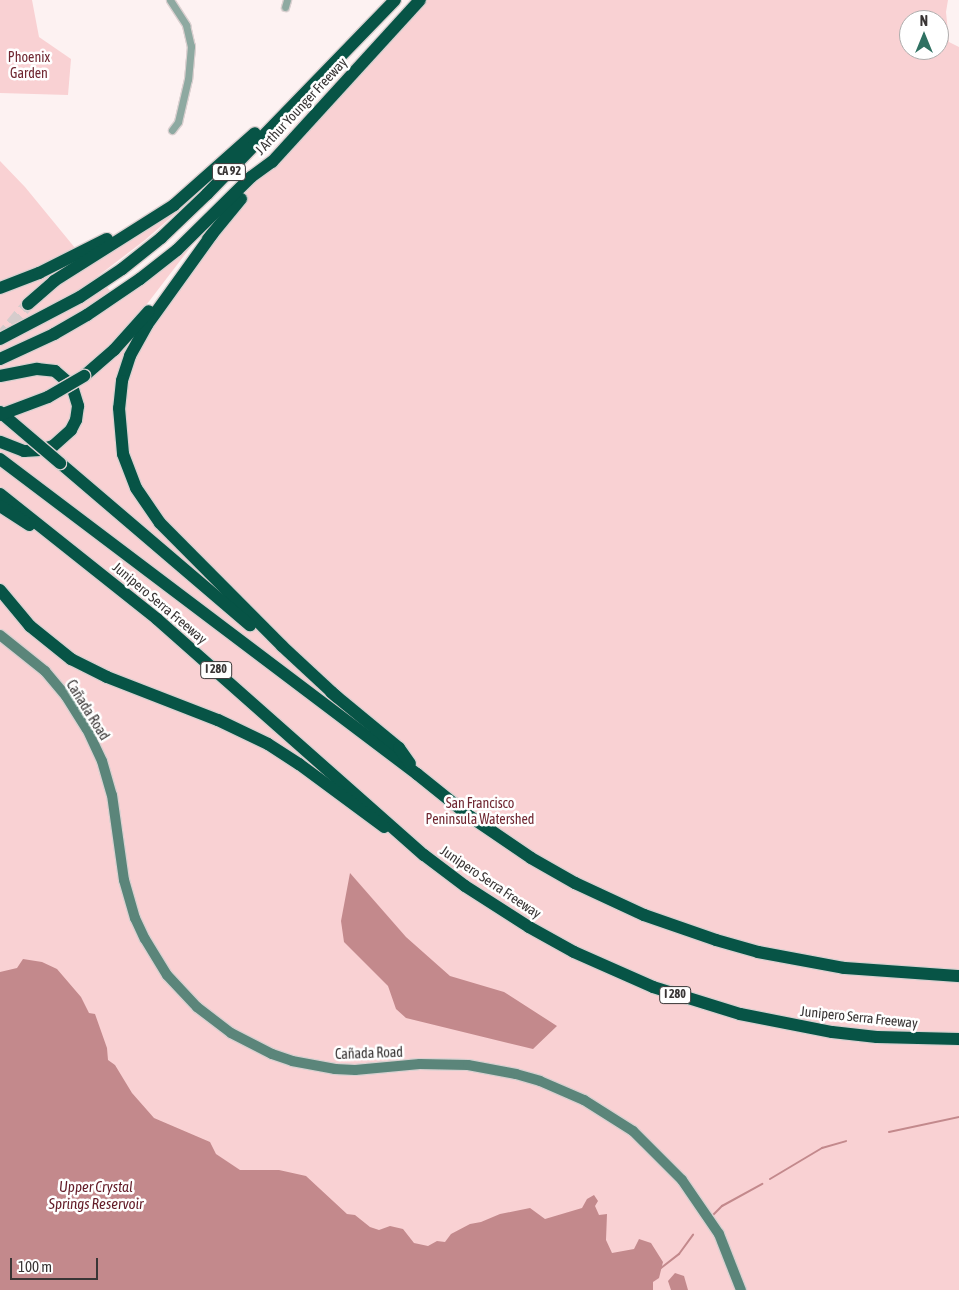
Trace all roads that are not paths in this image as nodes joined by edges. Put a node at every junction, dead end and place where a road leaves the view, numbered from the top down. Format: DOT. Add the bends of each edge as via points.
graph roads {
  1 [pos="170,0"];
  2 [pos="395,0"];
  3 [pos="420,0"];
  4 [pos="330,67"];
  5 [pos="172,130"];
  6 [pos="272,162"];
  7 [pos="174,205"];
  8 [pos="213,233"];
  9 [pos="0,288"];
  10 [pos="28,304"];
  11 [pos="0,339"];
  12 [pos="0,359"];
  13 [pos="0,376"];
  14 [pos="0,412"];
  15 [pos="0,415"];
  16 [pos="0,442"];
  17 [pos="0,459"];
  18 [pos="0,494"];
  19 [pos="0,506"];
  20 [pos="79,555"];
  21 [pos="0,590"];
  22 [pos="0,635"];
  23 [pos="337,697"];
  24 [pos="417,774"];
  25 [pos="424,855"];
  26 [pos="959,976"];
  27 [pos="959,1039"];
  28 [pos="741,1290"];
  1 -- 5 [label="street" via="186,25 190,46 188,79 178,122"];
  2 -- 4 [label="highway, J Arthur Younger Freeway / CA 92"];
  3 -- 6 [label="highway, J Arthur Younger Freeway / CA 92"];
  4 -- 7 [label="highway" via="318,74"];
  4 -- 11 [label="highway, J Arthur Younger Freeway / CA 92" via="203,199 152,246 80,297"];
  6 -- 8 [label="highway"];
  6 -- 12 [label="highway, J Arthur Younger Freeway / CA 92" via="251,178 191,238 140,279 65,328"];
  7 -- 9 [label="highway" via="47,269"];
  7 -- 10 [label="highway" via="65,274"];
  8 -- 15 [label="highway, bridge" via="121,343 84,376 48,397"];
  8 -- 23 [label="highway" via="147,325 130,356 118,408 123,454 136,488 154,516 273,638"];
  13 -- 16 [label="highway" via="37,369 55,371 72,386 78,406 71,430 49,448 24,451"];
  14 -- 23 [label="highway, bridge"];
  17 -- 24 [label="highway, Junipero Serra Freeway / I 280"];
  18 -- 20 [label="highway, Junipero Serra Freeway / I 280"];
  19 -- 20 [label="highway"];
  20 -- 25 [label="highway, Junipero Serra Freeway / I 280" via="196,652"];
  21 -- 25 [label="highway" via="30,626 71,659 107,677 231,725 268,744"];
  22 -- 28 [label="main road, Cañada Road" via="45,671 87,729 102,761 112,795 124,880 135,918 167,975 197,1007 231,1034 292,1061 356,1070 420,1064 468,1065 524,1076 584,1100 633,1131 682,1180 718,1234"];
  23 -- 24 [label="highway" via="399,748"];
  24 -- 26 [label="highway, Junipero Serra Freeway / I 280" via="474,820 531,858 598,894 667,924 800,961 844,968"];
  25 -- 27 [label="highway, Junipero Serra Freeway / I 280" via="485,900 550,940 622,974 698,1003 832,1032 877,1037"];
}
